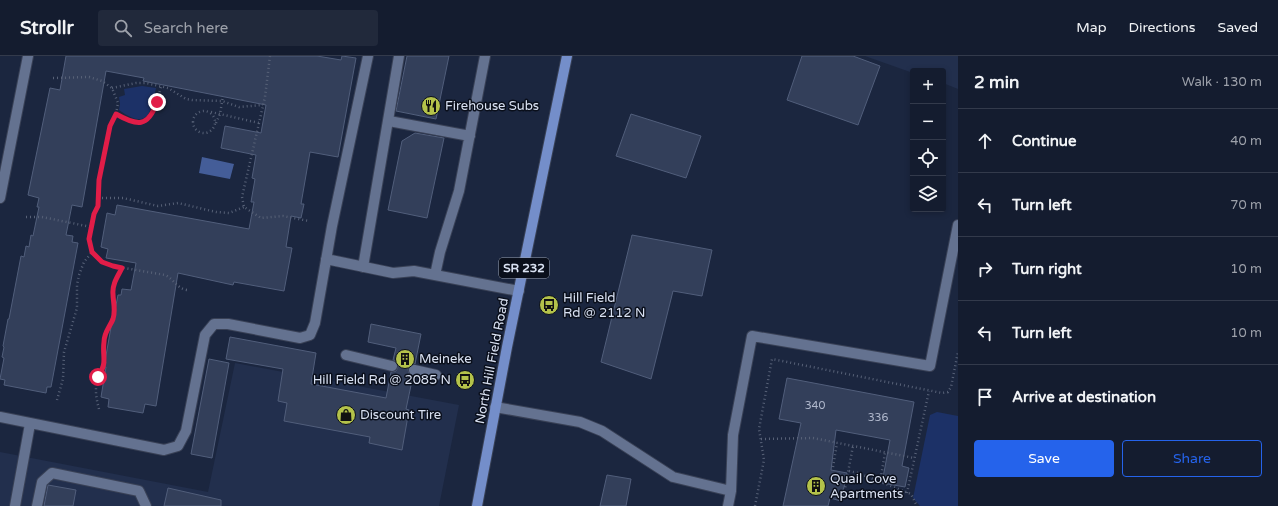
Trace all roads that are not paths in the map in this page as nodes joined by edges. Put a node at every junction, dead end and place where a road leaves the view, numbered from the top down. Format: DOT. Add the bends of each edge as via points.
graph roads {
  1 [pos="28,56"];
  2 [pos="368,56"];
  3 [pos="399,56"];
  4 [pos="485,56"];
  5 [pos="567,56"];
  6 [pos="389,121"];
  7 [pos="470,136"];
  8 [pos="0,198"];
  9 [pos="958,225"];
  10 [pos="326,259"];
  11 [pos="364,267"];
  12 [pos="435,275"];
  13 [pos="519,291"];
  14 [pos="346,355"];
  15 [pos="392,366"];
  16 [pos="414,370"];
  17 [pos="436,375"];
  18 [pos="495,407"];
  19 [pos="0,417"];
  20 [pos="30,424"];
  21 [pos="731,490"];
  22 [pos="15,506"];
  23 [pos="37,506"];
  24 [pos="146,506"];
  25 [pos="477,506"];
  26 [pos="728,506"];
  1 -- 8 [label="lane"];
  2 -- 10 [label="lane"];
  3 -- 6 [label="lane"];
  4 -- 7 [label="lane"];
  5 -- 13 [label="main road, North Hill Field Road / SR 232"];
  6 -- 7 [label="lane"];
  6 -- 11 [label="lane"];
  7 -- 12 [label="lane" via="459,191"];
  9 -- 21 [label="lane" via="930,366 752,336 733,435"];
  10 -- 11 [label="lane"];
  10 -- 20 [label="lane" via="315,323 310,334 300,338 228,324 214,324 205,335 186,431 178,446 164,450"];
  11 -- 12 [label="lane"];
  12 -- 13 [label="lane"];
  13 -- 18 [label="main road, North Hill Field Road / SR 232"];
  14 -- 15 [label="lane"];
  16 -- 17 [label="lane"];
  18 -- 21 [label="lane" via="580,422 602,431 673,477"];
  18 -- 25 [label="main road, North Hill Field Road / SR 232"];
  19 -- 20 [label="lane"];
  20 -- 22 [label="lane"];
  21 -- 26 [label="lane"];
  23 -- 24 [label="lane" via="42,482 52,473 139,491"];
}
